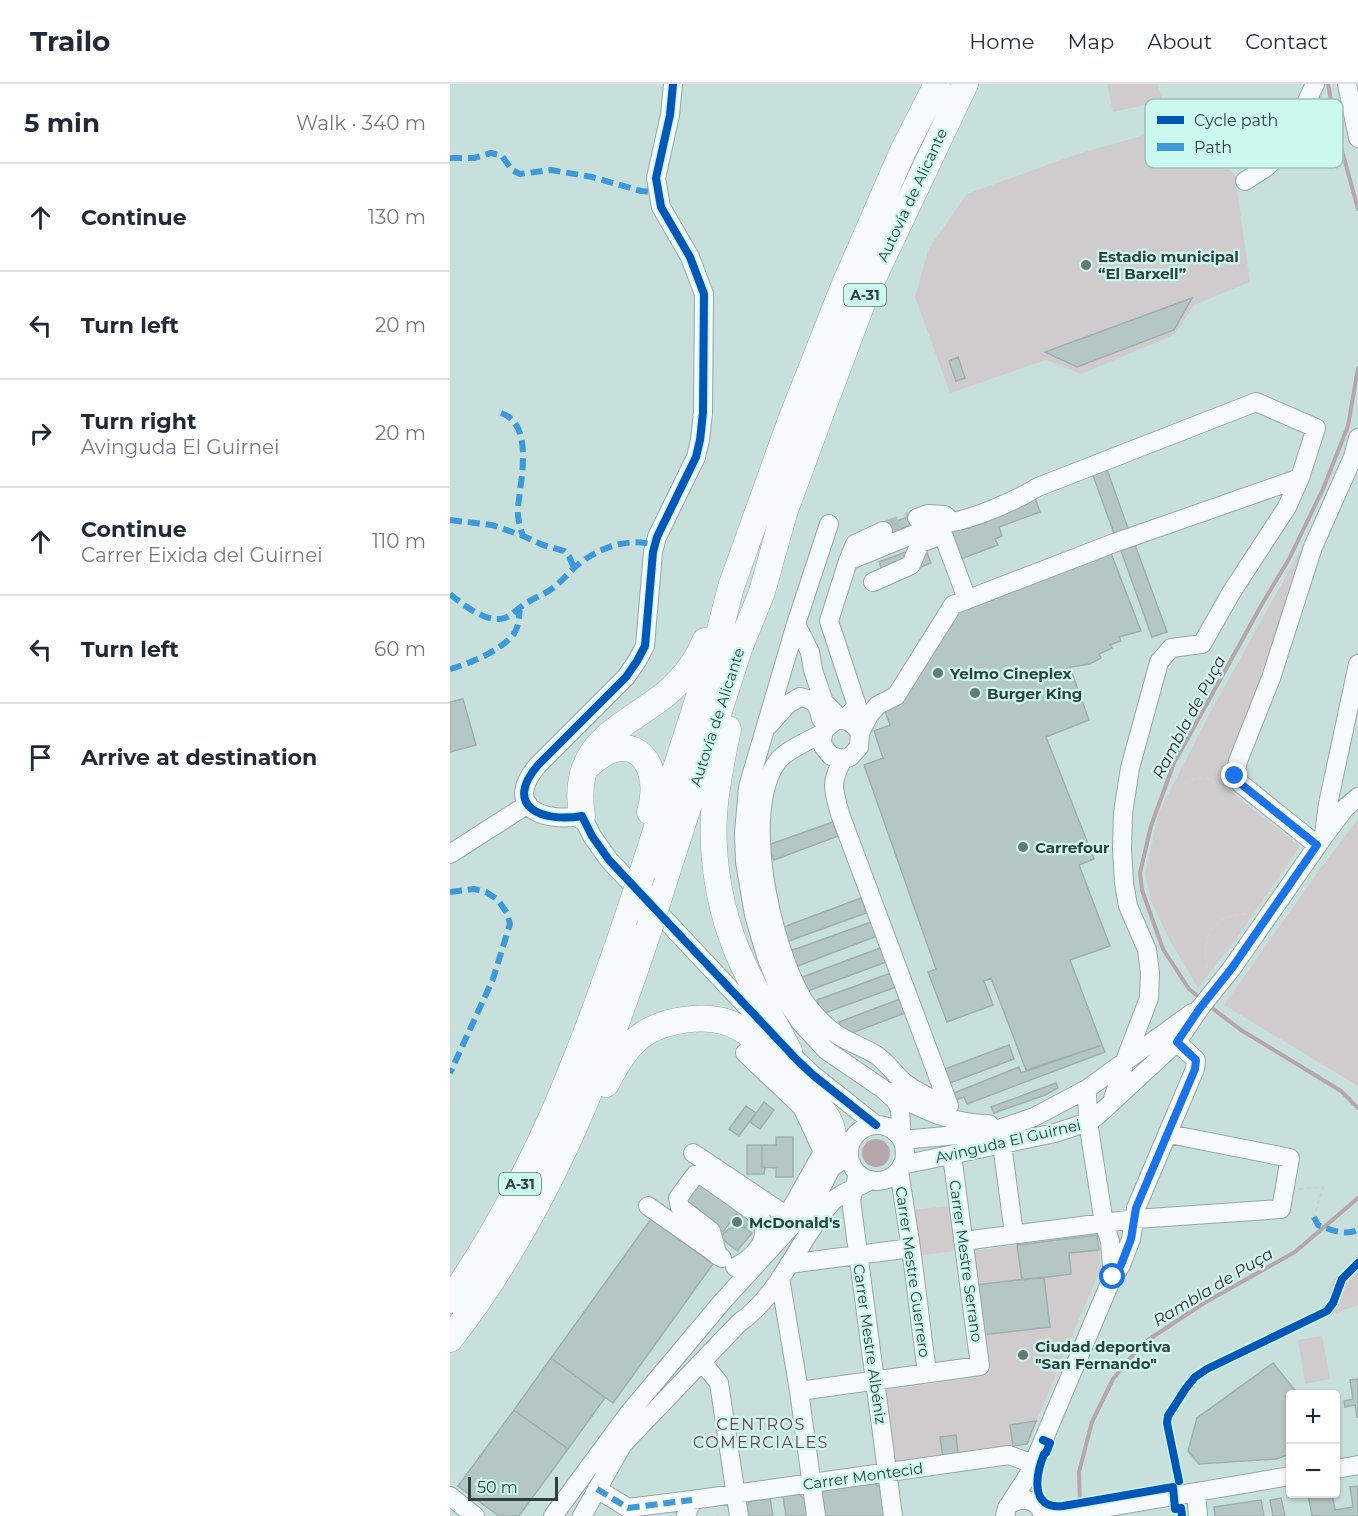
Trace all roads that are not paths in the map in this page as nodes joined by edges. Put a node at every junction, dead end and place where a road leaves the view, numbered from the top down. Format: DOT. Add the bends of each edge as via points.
graph roads {
  1 [pos="673,84"];
  2 [pos="937,84"];
  3 [pos="965,84"];
  4 [pos="1315,84"];
  5 [pos="1347,84"];
  6 [pos="1308,99"];
  7 [pos="1358,138"];
  8 [pos="1265,168"];
  9 [pos="1245,181"];
  10 [pos="1358,438"];
  11 [pos="1299,478"];
  12 [pos="917,518"];
  13 [pos="829,524"];
  14 [pos="944,528"];
  15 [pos="883,531"];
  16 [pos="907,537"];
  17 [pos="848,561"];
  18 [pos="898,570"];
  19 [pos="873,582"];
  20 [pos="731,587"];
  21 [pos="762,592"];
  22 [pos="967,599"];
  23 [pos="796,624"];
  24 [pos="1358,664"];
  25 [pos="783,670"];
  26 [pos="813,670"];
  27 [pos="799,692"];
  28 [pos="1353,705"];
  29 [pos="865,708"];
  30 [pos="843,720"];
  31 [pos="764,731"];
  32 [pos="823,732"];
  33 [pos="860,733"];
  34 [pos="843,759"];
  35 [pos="584,772"];
  36 [pos="1358,797"];
  37 [pos="528,804"];
  38 [pos="582,816"];
  39 [pos="1320,840"];
  40 [pos="450,854"];
  41 [pos="642,874"];
  42 [pos="1149,998"];
  43 [pos="1177,1033"];
  44 [pos="789,1051"];
  45 [pos="745,1053"];
  46 [pos="1125,1060"];
  47 [pos="813,1075"];
  48 [pos="873,1084"];
  49 [pos="1087,1089"];
  50 [pos="1112,1102"];
  51 [pos="854,1107"];
  52 [pos="1088,1122"];
  53 [pos="1015,1124"];
  54 [pos="876,1125"];
  55 [pos="1169,1134"];
  56 [pos="902,1140"];
  57 [pos="1002,1144"];
  58 [pos="841,1149"];
  59 [pos="693,1153"];
  60 [pos="952,1155"];
  61 [pos="900,1168"];
  62 [pos="551,1179"];
  63 [pos="860,1182"];
  64 [pos="816,1199"];
  65 [pos="648,1206"];
  66 [pos="1135,1219"];
  67 [pos="1104,1222"];
  68 [pos="777,1234"];
  69 [pos="1014,1234"];
  70 [pos="963,1241"];
  71 [pos="911,1248"];
  72 [pos="858,1255"];
  73 [pos="718,1256"];
  74 [pos="785,1271"];
  75 [pos="741,1272"];
  76 [pos="1113,1277"];
  77 [pos="450,1300"];
  78 [pos="740,1323"];
  79 [pos="450,1339"];
  80 [pos="703,1363"];
  81 [pos="927,1374"];
  82 [pos="875,1381"];
  83 [pos="799,1391"];
  84 [pos="1358,1465"];
  85 [pos="1340,1468"];
  86 [pos="1031,1469"];
  87 [pos="887,1472"];
  88 [pos="1286,1477"];
  89 [pos="811,1483"];
  90 [pos="597,1489"];
  91 [pos="1196,1492"];
  92 [pos="736,1494"];
  93 [pos="450,1496"];
  94 [pos="689,1508"];
  95 [pos="1008,1510"];
  96 [pos="1050,1512"];
  97 [pos="475,1516"];
  98 [pos="553,1516"];
  99 [pos="582,1516"];
  100 [pos="739,1516"];
  101 [pos="816,1516"];
  102 [pos="892,1516"];
  103 [pos="1198,1516"];
  1 -- 37 [label="street" via="656,178 661,207 690,257 704,294 700,440 696,457 657,537 645,646 626,677 531,774 524,789"];
  2 -- 20 [label="highway, Autovía de Alicante / A-31" via="844,286"];
  3 -- 21 [label="highway, Autovía de Alicante / A-31" via="866,293 784,513"];
  4 -- 6 [label="street"];
  5 -- 7 [label="street"];
  8 -- 9 [label="street"];
  10 -- 39 [label="street" via="1313,548 1235,776"];
  11 -- 14 [label="street" via="1316,428 1256,402"];
  11 -- 22 [label="street"];
  11 -- 42 [label="street" via="1287,507 1202,644 1171,648 1158,662 1130,768 1122,850 1128,906 1147,950"];
  12 -- 14 [label="street" via="945,515"];
  13 -- 23 [label="street"];
  14 -- 16 [label="street"];
  14 -- 18 [label="street" via="920,543 911,565"];
  14 -- 22 [label="street"];
  15 -- 17 [label="street" via="855,544"];
  16 -- 17 [label="street"];
  16 -- 18 [label="street"];
  17 -- 29 [label="street" via="829,621"];
  18 -- 19 [label="street"];
  20 -- 35 [label="highway" via="699,657 685,676 612,730 597,746"];
  20 -- 41 [label="highway, Autovía de Alicante / A-31"];
  21 -- 44 [label="highway" via="728,726 714,815 715,841 718,881 730,932"];
  21 -- 62 [label="highway, Autovía de Alicante / A-31, bridge" via="739,649 621,1014"];
  22 -- 29 [label="street" via="953,605 896,696"];
  23 -- 25 [label="street"];
  23 -- 26 [label="street" via="810,652"];
  24 -- 28 [label="street"];
  25 -- 26 [label="street" via="794,658 800,658"];
  25 -- 27 [label="street" via="784,681"];
  25 -- 31 [label="street"];
  26 -- 27 [label="street" via="811,682"];
  26 -- 30 [label="street" via="824,702"];
  27 -- 31 [label="street"];
  27 -- 32 [label="street" via="818,705"];
  28 -- 39 [label="street"];
  29 -- 30 [label="street"];
  29 -- 33 [label="street"];
  30 -- 32 [label="street" via="831,723"];
  30 -- 33 [label="street" via="854,724"];
  31 -- 48 [label="street" via="748,787 744,833 753,915 780,992 791,1010 826,1050"];
  32 -- 34 [label="street" via="826,752"];
  32 -- 34 [label="street" via="778,760 764,797 763,861 772,918 783,954 800,995 837,1037 875,1054 906,1083 949,1106 840,814 833,787"];
  33 -- 34 [label="street" via="859,747"];
  35 -- 38 [label="highway" via="580,792"];
  35 -- 41 [label="highway" via="601,755 620,748 637,752 650,766 655,798 642,841"];
  36 -- 39 [label="street, Avinguda El Guirnei"];
  37 -- 38 [label="street" via="546,817"];
  37 -- 40 [label="street"];
  38 -- 44 [label="street" via="609,860"];
  39 -- 43 [label="street, Avinguda El Guirnei" via="1232,968"];
  41 -- 77 [label="highway, Autovía de Alicante / A-31, bridge" via="598,1006 564,1092 502,1217"];
  42 -- 43 [label="street" via="1151,1014"];
  42 -- 46 [label="street"];
  43 -- 46 [label="street, Avinguda El Guirnei"];
  43 -- 50 [label="street, Avinguda El Guirnei"];
  43 -- 55 [label="street" via="1196,1060"];
  44 -- 47 [label="street"];
  45 -- 58 [label="street"];
  46 -- 49 [label="street, Avinguda El Guirnei"];
  46 -- 50 [label="street"];
  47 -- 51 [label="street"];
  47 -- 58 [label="street" via="834,1109"];
  48 -- 51 [label="street" via="870,1100"];
  48 -- 53 [label="street" via="931,1114 983,1124"];
  48 -- 54 [label="street" via="884,1111"];
  48 -- 56 [label="street" via="895,1100 902,1121"];
  49 -- 52 [label="street"];
  49 -- 53 [label="street, Avinguda El Guirnei"];
  50 -- 52 [label="street, Avinguda El Guirnei"];
  51 -- 54 [label="street"];
  52 -- 57 [label="street, Avinguda El Guirnei"];
  52 -- 67 [label="street"];
  53 -- 56 [label="street, Avinguda El Guirnei" via="979,1133"];
  54 -- 56 [label="street" via="888,1127"];
  54 -- 58 [label="street" via="860,1130"];
  55 -- 66 [label="street" via="1136,1208"];
  55 -- 66 [label="street" via="1290,1158 1281,1209"];
  56 -- 61 [label="street" via="905,1148"];
  57 -- 60 [label="street, Avinguda El Guirnei"];
  57 -- 69 [label="street"];
  58 -- 62 [label="highway" via="822,1110 746,1031 722,1022 687,1019 635,1040 615,1066 572,1156"];
  58 -- 63 [label="street"];
  58 -- 64 [label="street"];
  58 -- 68 [label="street"];
  59 -- 68 [label="street"];
  60 -- 61 [label="street, Avinguda El Guirnei"];
  60 -- 70 [label="street, Carrer Mestre Serrano"];
  61 -- 63 [label="street" via="886,1180"];
  61 -- 71 [label="street, Carrer Mestre Guerrero"];
  62 -- 79 [label="highway, Autovía de Alicante / A-31" via="514,1247"];
  63 -- 72 [label="street, Carrer Mestre Albéniz" via="851,1200"];
  63 -- 74 [label="street" via="831,1202"];
  64 -- 68 [label="street"];
  64 -- 78 [label="street"];
  65 -- 73 [label="street"];
  66 -- 67 [label="street"];
  66 -- 76 [label="street" via="1121,1265"];
  67 -- 69 [label="street"];
  67 -- 76 [label="street"];
  68 -- 73 [label="street" via="701,1175 695,1175 678,1198 680,1207 711,1232"];
  68 -- 75 [label="street" via="759,1247"];
  69 -- 70 [label="street"];
  70 -- 81 [label="street, Carrer Mestre Serrano" via="980,1366"];
  71 -- 72 [label="street"];
  71 -- 81 [label="street, Carrer Mestre Guerrero"];
  72 -- 74 [label="street"];
  72 -- 82 [label="street, Carrer Mestre Albéniz"];
  73 -- 75 [label="street"];
  74 -- 78 [label="street" via="752,1314"];
  74 -- 83 [label="street"];
  75 -- 98 [label="street" via="722,1302 628,1413"];
  76 -- 86 [label="street"];
  78 -- 80 [label="street"];
  80 -- 90 [label="street" via="623,1444"];
  80 -- 92 [label="street" via="719,1383"];
  81 -- 82 [label="street"];
  82 -- 83 [label="street"];
  82 -- 87 [label="street, Carrer Mestre Albéniz"];
  83 -- 89 [label="street"];
  84 -- 85 [label="street"];
  86 -- 87 [label="street, Carrer Montecid" via="1009,1455"];
  86 -- 95 [label="street"];
  86 -- 96 [label="street"];
  87 -- 89 [label="street, Carrer Montecid"];
  87 -- 102 [label="street, Carrer Mestre Albéniz"];
  88 -- 91 [label="street"];
  89 -- 92 [label="street, Carrer Montecid"];
  89 -- 101 [label="street"];
  90 -- 94 [label="street, Carrer Montecid" via="628,1508"];
  90 -- 99 [label="street"];
  91 -- 96 [label="street" via="1085,1511"];
  91 -- 103 [label="street"];
  92 -- 94 [label="street, Carrer Montecid"];
  92 -- 100 [label="street"];
  93 -- 97 [label="street"];
  95 -- 96 [label="street" via="1025,1499"];
}
